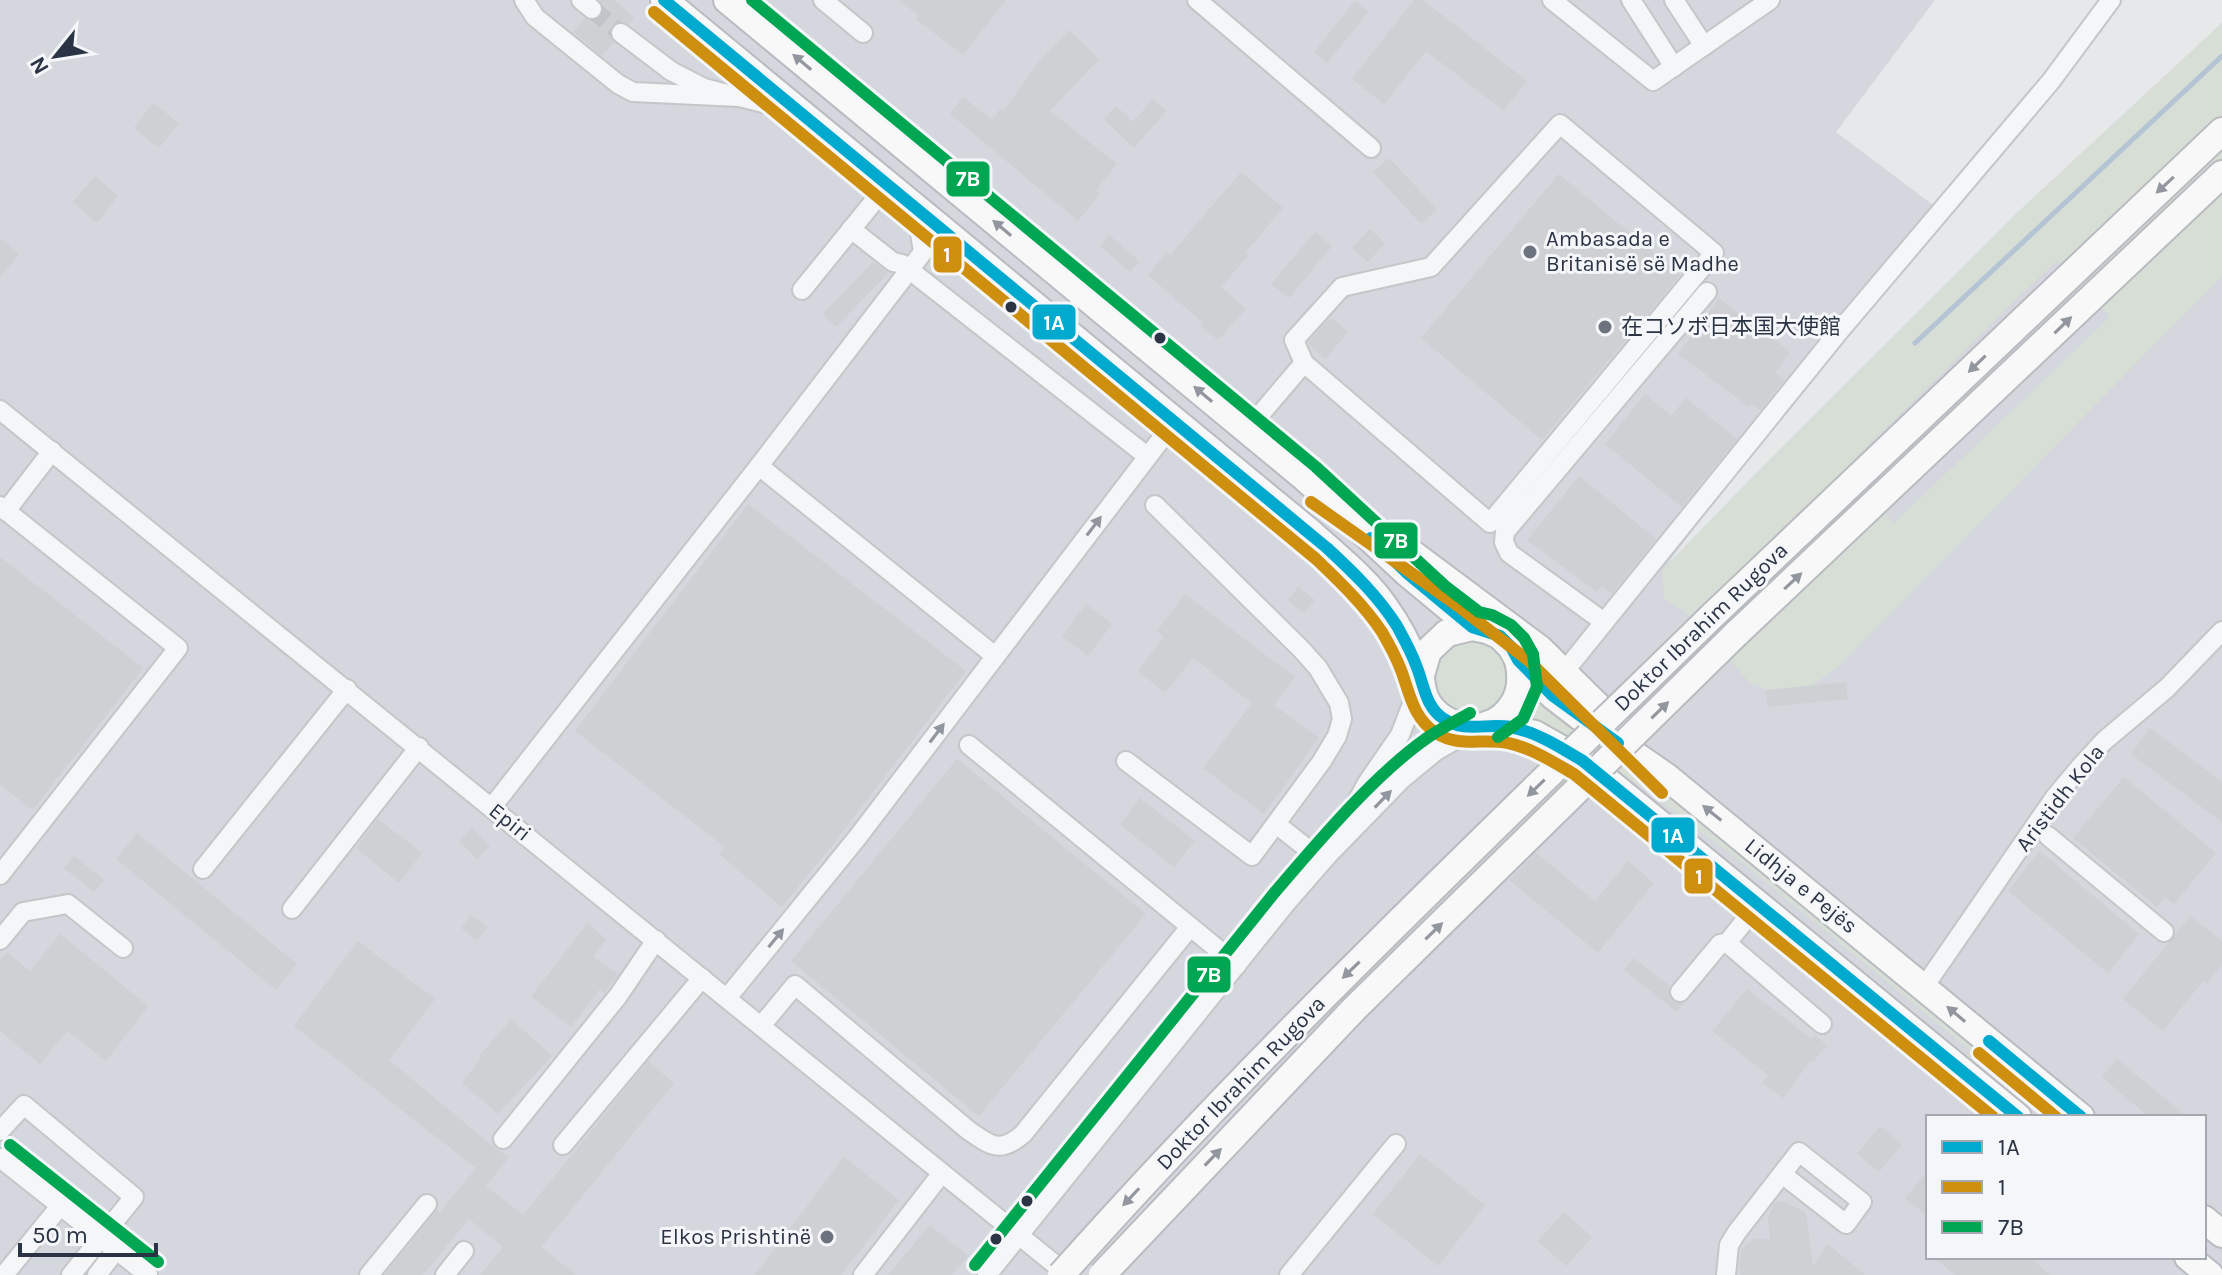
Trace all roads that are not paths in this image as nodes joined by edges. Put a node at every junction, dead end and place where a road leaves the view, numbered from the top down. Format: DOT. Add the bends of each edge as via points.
graph roads {
  1 [pos="524,0"];
  2 [pos="664,0"];
  3 [pos="727,0"];
  4 [pos="823,0"];
  5 [pos="1197,0"];
  6 [pos="1552,0"];
  7 [pos="1631,0"];
  8 [pos="1674,0"];
  9 [pos="1770,0"];
  10 [pos="2111,0"];
  11 [pos="621,33"];
  12 [pos="863,33"];
  13 [pos="1704,46"];
  14 [pos="1674,67"];
  15 [pos="739,97"];
  16 [pos="801,113"];
  17 [pos="2222,131"];
  18 [pos="1371,148"];
  19 [pos="2222,174"];
  20 [pos="888,184"];
  21 [pos="916,208"];
  22 [pos="851,229"];
  23 [pos="923,252"];
  24 [pos="909,270"];
  25 [pos="927,283"];
  26 [pos="802,290"];
  27 [pos="1707,292"];
  28 [pos="1304,363"];
  29 [pos="0,410"];
  30 [pos="1175,421"];
  31 [pos="1247,430"];
  32 [pos="52,451"];
  33 [pos="1147,456"];
  34 [pos="759,466"];
  35 [pos="1306,479"];
  36 [pos="1155,505"];
  37 [pos="3,509"];
  38 [pos="1604,622"];
  39 [pos="1472,627"];
  40 [pos="2222,631"];
  41 [pos="995,656"];
  42 [pos="1518,660"];
  43 [pos="1564,672"];
  44 [pos="1421,677"];
  45 [pos="347,689"];
  46 [pos="1483,726"];
  47 [pos="969,745"];
  48 [pos="419,747"];
  49 [pos="1126,761"];
  50 [pos="1667,777"];
  51 [pos="492,807"];
  52 [pos="1276,824"];
  53 [pos="2048,836"];
  54 [pos="1326,858"];
  55 [pos="203,869"];
  56 [pos="0,875"];
  57 [pos="1759,903"];
  58 [pos="292,909"];
  59 [pos="1190,927"];
  60 [pos="2164,932"];
  61 [pos="0,940"];
  62 [pos="656,940"];
  63 [pos="1727,943"];
  64 [pos="123,948"];
  65 [pos="1237,965"];
  66 [pos="702,978"];
  67 [pos="1924,987"];
  68 [pos="1680,992"];
  69 [pos="727,998"];
  70 [pos="1822,1024"];
  71 [pos="761,1026"];
  72 [pos="2016,1115"];
  73 [pos="2079,1115"];
  74 [pos="0,1131"];
  75 [pos="503,1139"];
  76 [pos="1396,1144"];
  77 [pos="563,1145"];
  78 [pos="0,1158"];
  79 [pos="942,1173"];
  80 [pos="1782,1174"];
  81 [pos="427,1204"];
  82 [pos="61,1205"];
  83 [pos="2206,1221"];
  84 [pos="2222,1234"];
  85 [pos="1019,1235"];
  86 [pos="109,1244"];
  87 [pos="464,1251"];
  88 [pos="4,1275"];
  89 [pos="71,1275"];
  90 [pos="97,1275"];
  91 [pos="148,1275"];
  92 [pos="369,1275"];
  93 [pos="445,1275"];
  94 [pos="863,1275"];
  95 [pos="987,1275"];
  96 [pos="1061,1275"];
  97 [pos="1068,1275"];
  98 [pos="1102,1275"];
  99 [pos="1289,1275"];
  100 [pos="1726,1275"];
  1 -- 15 [label="street" via="535,17 633,92"];
  2 -- 16 [label="highway, Lidhja e Pejës"];
  31 -- 3 [label="highway, Lidhja e Pejës, one-way"];
  4 -- 12 [label="street"];
  5 -- 18 [label="street"];
  6 -- 14 [label="street" via="1653,81"];
  7 -- 14 [label="street"];
  8 -- 13 [label="street"];
  9 -- 13 [label="street"];
  10 -- 38 [label="street" via="2051,81"];
  11 -- 15 [label="street" via="687,80"];
  13 -- 14 [label="street"];
  15 -- 16 [label="street"];
  16 -- 20 [label="highway, Lidhja e Pejës"];
  17 -- 96 [label="highway, Doktor Ibrahim Rugova, one-way, bridge" via="1712,616 1333,987"];
  98 -- 19 [label="highway, Doktor Ibrahim Rugova, one-way, bridge" via="1354,1009 1736,634"];
  20 -- 21 [label="highway, Lidhja e Pejës"];
  20 -- 22 [label="street"];
  21 -- 23 [label="street"];
  21 -- 30 [label="highway, Lidhja e Pejës"];
  22 -- 24 [label="street"];
  22 -- 26 [label="street"];
  23 -- 24 [label="street"];
  23 -- 25 [label="street"];
  24 -- 25 [label="street"];
  24 -- 34 [label="street"];
  25 -- 33 [label="street"];
  27 -- 38 [label="street" via="1505,532 1509,553"];
  28 -- 28 [label="street" via="1294,340 1342,287 1431,267 1560,124 1714,253 1490,523"];
  28 -- 31 [label="street"];
  29 -- 32 [label="street, Epiri"];
  30 -- 33 [label="street"];
  30 -- 44 [label="highway, Lidhja e Pejës" via="1364,582 1392,616"];
  31 -- 35 [label="highway, Lidhja e Pejës"];
  32 -- 37 [label="street"];
  32 -- 45 [label="street, Epiri"];
  41 -- 33 [label="street, one-way"];
  34 -- 41 [label="street"];
  34 -- 51 [label="street"];
  35 -- 39 [label="highway, Lidhja e Pejës"];
  35 -- 43 [label="highway" via="1510,624"];
  36 -- 52 [label="street" via="1301,649 1339,703 1337,736"];
  37 -- 56 [label="street" via="178,648"];
  38 -- 43 [label="street"];
  39 -- 42 [label="highway, Lidhja e Pejës" via="1500,636"];
  39 -- 44 [label="highway" via="1437,641 1428,651"];
  40 -- 67 [label="street, Aristidh Kola" via="2167,688 2104,741 2055,797"];
  69 -- 41 [label="street, one-way"];
  42 -- 46 [label="highway" via="1517,698 1501,718"];
  42 -- 50 [label="highway, Lidhja e Pejës" via="1553,696"];
  43 -- 50 [label="highway"];
  44 -- 46 [label="highway, Lidhja e Pejës" via="1425,696 1446,721"];
  44 -- 54 [label="street" via="1400,735"];
  45 -- 48 [label="street, Epiri"];
  45 -- 55 [label="street"];
  54 -- 46 [label="street, one-way" via="1417,766"];
  46 -- 57 [label="highway, Lidhja e Pejës" via="1535,734 1583,761"];
  47 -- 59 [label="street"];
  48 -- 51 [label="street, Epiri"];
  48 -- 58 [label="street"];
  49 -- 52 [label="street" via="1252,856"];
  67 -- 50 [label="highway, Lidhja e Pejës, one-way"];
  51 -- 62 [label="street, Epiri"];
  52 -- 54 [label="street"];
  53 -- 60 [label="street"];
  54 -- 65 [label="street"];
  57 -- 63 [label="street"];
  57 -- 72 [label="highway, Lidhja e Pejës"];
  59 -- 65 [label="street"];
  59 -- 71 [label="street" via="1023,1134 1005,1147 968,1130 795,985"];
  61 -- 64 [label="street" via="23,912 68,904"];
  62 -- 66 [label="street, Epiri"];
  62 -- 75 [label="street" via="618,996"];
  63 -- 68 [label="street" via="1720,944"];
  63 -- 70 [label="street"];
  65 -- 85 [label="street"];
  66 -- 69 [label="street, Epiri"];
  66 -- 77 [label="street"];
  73 -- 67 [label="highway, Lidhja e Pejës, one-way"];
  69 -- 71 [label="street, Epiri"];
  71 -- 79 [label="street, Epiri"];
  74 -- 86 [label="street" via="24,1105 134,1197"];
  76 -- 99 [label="street"];
  78 -- 82 [label="street"];
  79 -- 85 [label="street, Epiri"];
  79 -- 94 [label="street"];
  80 -- 100 [label="street" via="1729,1245"];
  81 -- 92 [label="street"];
  82 -- 86 [label="street"];
  82 -- 88 [label="street"];
  83 -- 84 [label="highway"];
  85 -- 95 [label="street"];
  85 -- 97 [label="street, Epiri"];
  86 -- 89 [label="street"];
  86 -- 90 [label="street"];
  86 -- 91 [label="street"];
  87 -- 93 [label="street"];
}
